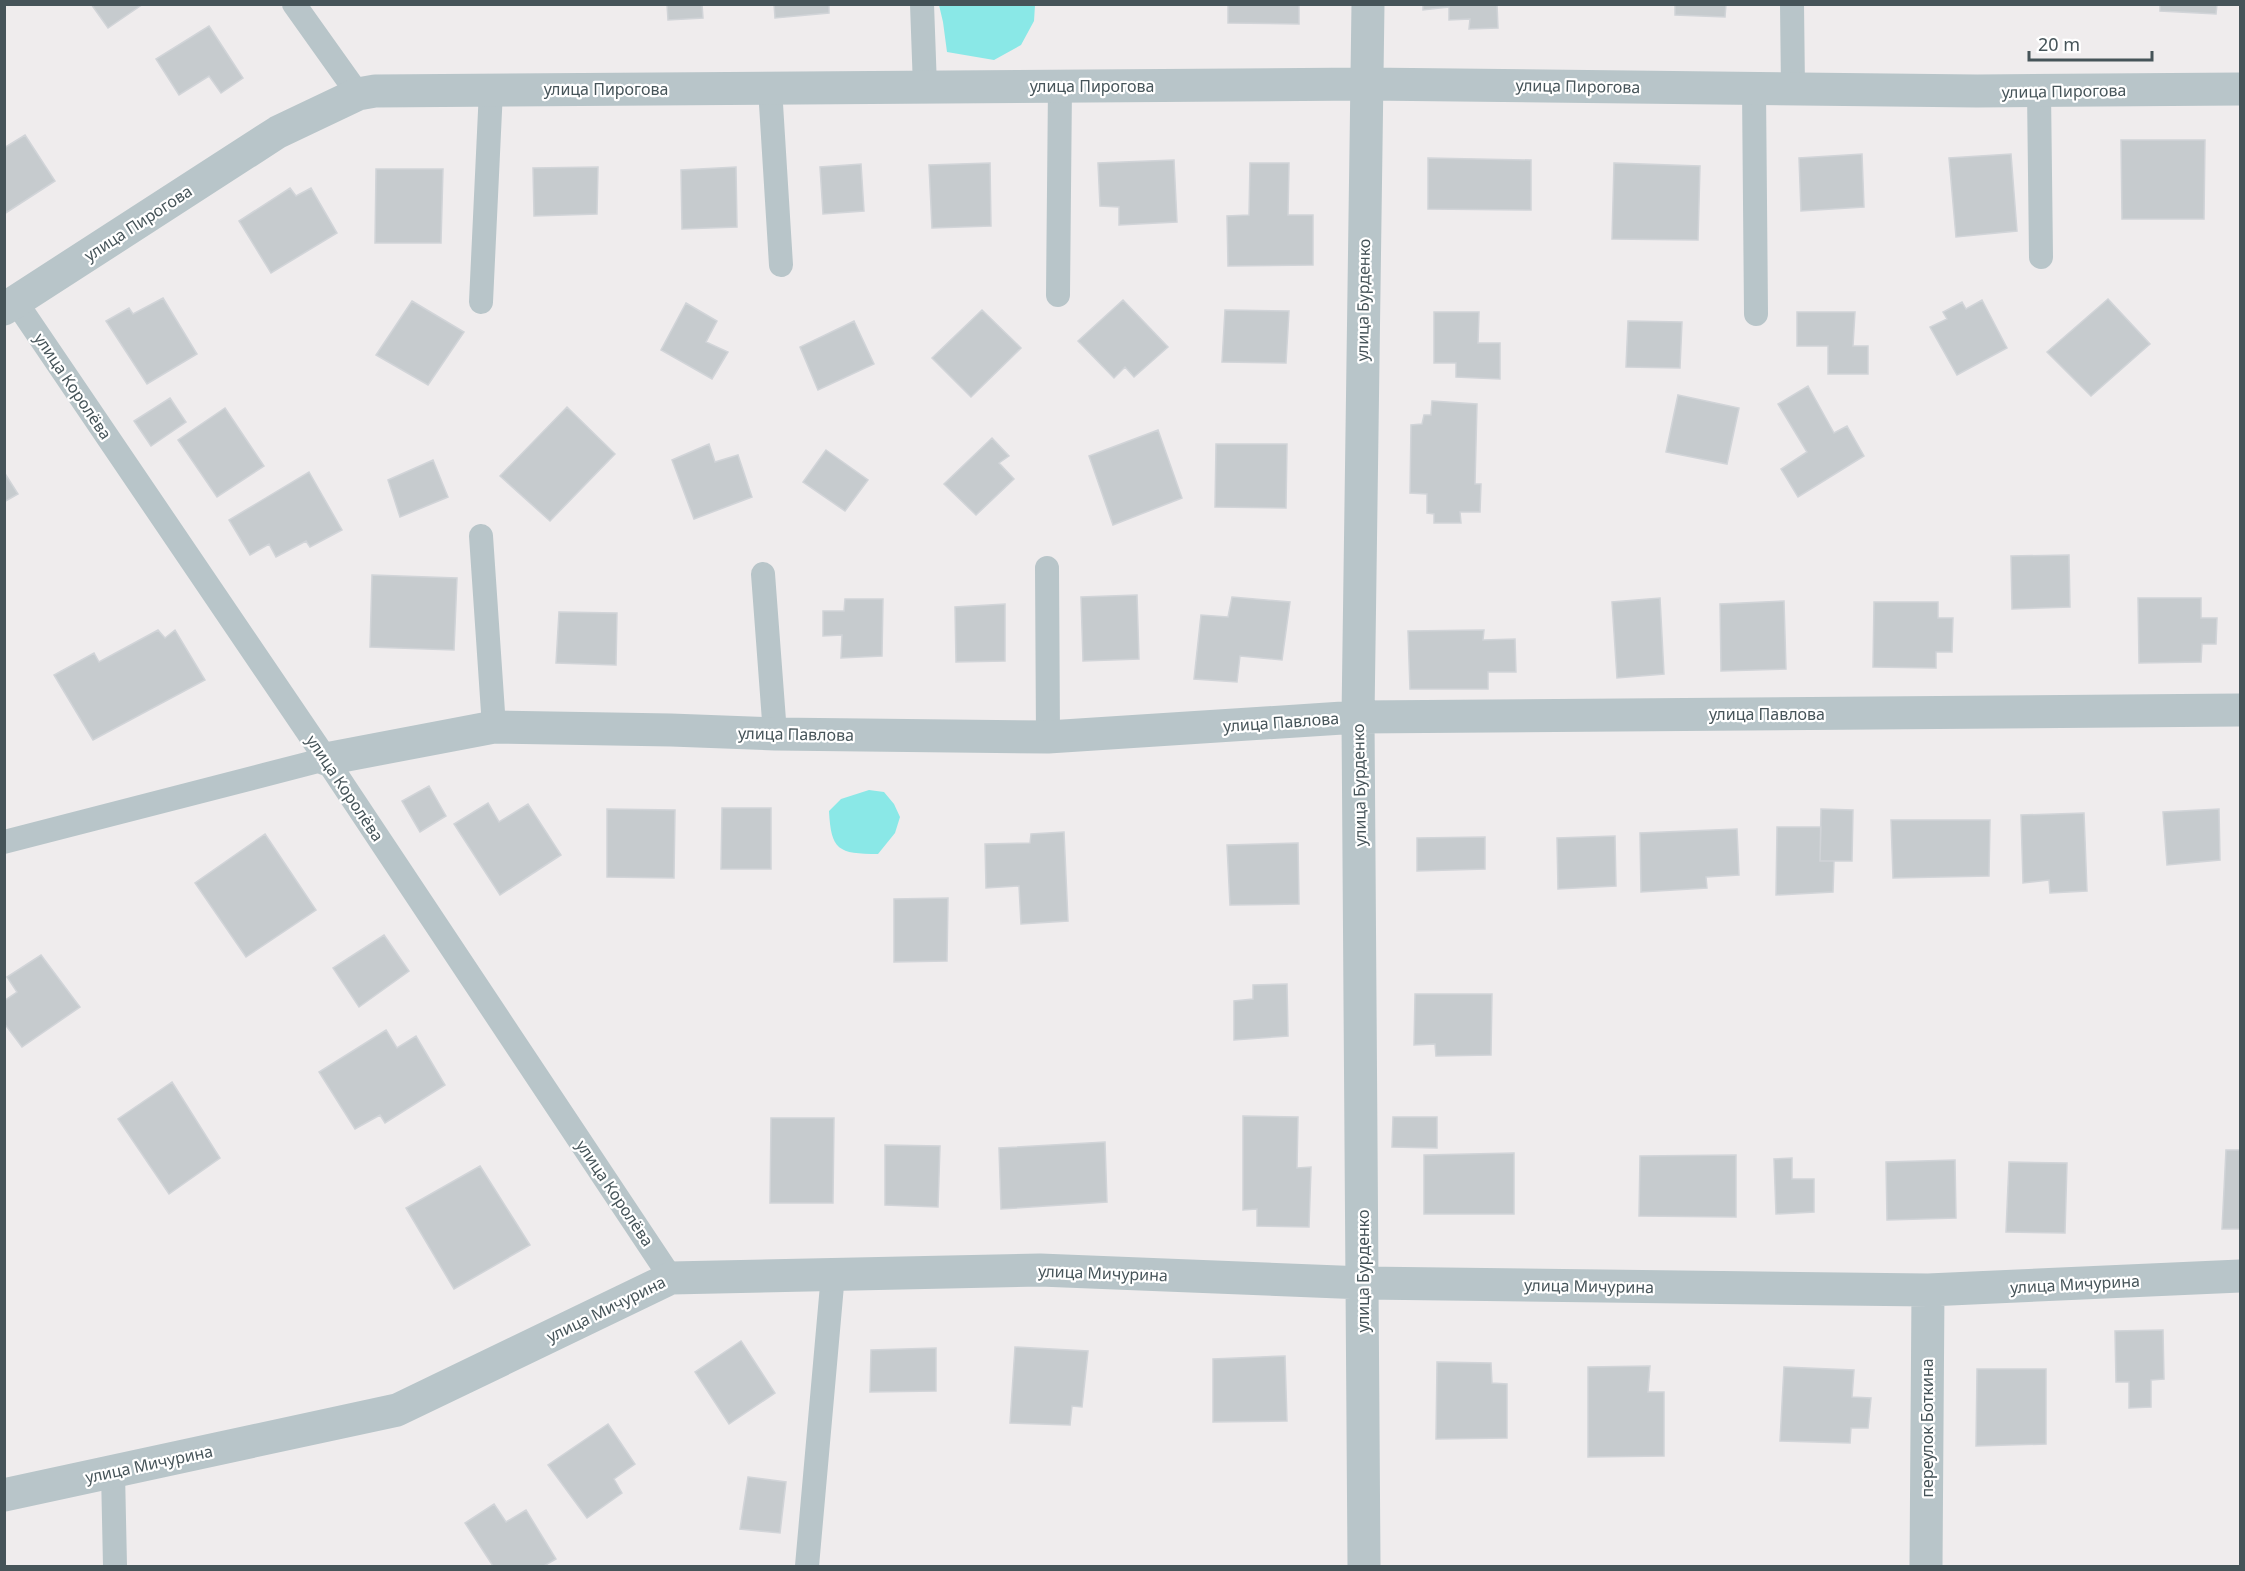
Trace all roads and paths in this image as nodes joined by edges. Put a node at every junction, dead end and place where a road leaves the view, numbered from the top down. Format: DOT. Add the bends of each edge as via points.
graph roads {
  1 [pos="294,4"];
  2 [pos="922,4"];
  3 [pos="1368,4"];
  4 [pos="1792,4"];
  5 [pos="1366,84"];
  6 [pos="1060,86"];
  7 [pos="925,87"];
  8 [pos="770,88"];
  9 [pos="2241,88"];
  10 [pos="1754,89"];
  11 [pos="1793,89"];
  12 [pos="491,90"];
  13 [pos="2039,91"];
  14 [pos="358,94"];
  15 [pos="2041,257"];
  16 [pos="781,265"];
  17 [pos="1058,295"];
  18 [pos="481,302"];
  19 [pos="10,305"];
  20 [pos="1756,314"];
  21 [pos="481,536"];
  22 [pos="1047,568"];
  23 [pos="763,574"];
  24 [pos="2241,710"];
  25 [pos="1358,717"];
  26 [pos="494,727"];
  27 [pos="775,734"];
  28 [pos="1048,737"];
  29 [pos="326,759"];
  30 [pos="4,842"];
  31 [pos="833,1274"];
  32 [pos="2241,1276"];
  33 [pos="671,1278"];
  34 [pos="1364,1283"];
  35 [pos="1928,1290"];
  36 [pos="113,1472"];
  37 [pos="4,1495"];
  38 [pos="115,1566"];
  39 [pos="807,1566"];
  40 [pos="1364,1566"];
  41 [pos="1926,1566"];
  1 -- 14 [label="lane"];
  2 -- 7 [label="lane"];
  3 -- 5 [label="street, улица Бурденко"];
  4 -- 11 [label="lane"];
  5 -- 6 [label="street, улица Пирогова"];
  5 -- 10 [label="street, улица Пирогова"];
  5 -- 25 [label="street, улица Бурденко"];
  6 -- 7 [label="street, улица Пирогова"];
  6 -- 17 [label="lane"];
  7 -- 8 [label="street, улица Пирогова"];
  8 -- 12 [label="street, улица Пирогова"];
  8 -- 16 [label="lane"];
  9 -- 13 [label="street, улица Пирогова"];
  10 -- 11 [label="street, улица Пирогова"];
  10 -- 20 [label="lane"];
  11 -- 13 [label="street, улица Пирогова"];
  12 -- 14 [label="street, улица Пирогова"];
  12 -- 18 [label="lane"];
  13 -- 15 [label="lane"];
  14 -- 19 [label="street, улица Пирогова" via="278,132"];
  19 -- 29 [label="lane, улица Королёва"];
  21 -- 26 [label="lane"];
  22 -- 28 [label="lane"];
  23 -- 27 [label="lane"];
  24 -- 25 [label="street, улица Павлова"];
  25 -- 28 [label="street, улица Павлова"];
  25 -- 34 [label="street, улица Бурденко"];
  26 -- 27 [label="street, улица Павлова"];
  26 -- 29 [label="street, улица Павлова"];
  27 -- 28 [label="street, улица Павлова"];
  29 -- 30 [label="lane"];
  29 -- 33 [label="lane, улица Королёва"];
  31 -- 33 [label="street, улица Мичурина"];
  31 -- 34 [label="street, улица Мичурина" via="1040,1270"];
  31 -- 39 [label="lane"];
  32 -- 35 [label="street, улица Мичурина"];
  33 -- 36 [label="street, улица Мичурина" via="397,1410"];
  34 -- 35 [label="street, улица Мичурина"];
  34 -- 40 [label="street, улица Бурденко"];
  35 -- 41 [label="street, переулок Боткина"];
  36 -- 37 [label="street, улица Мичурина"];
  36 -- 38 [label="lane"];
}
